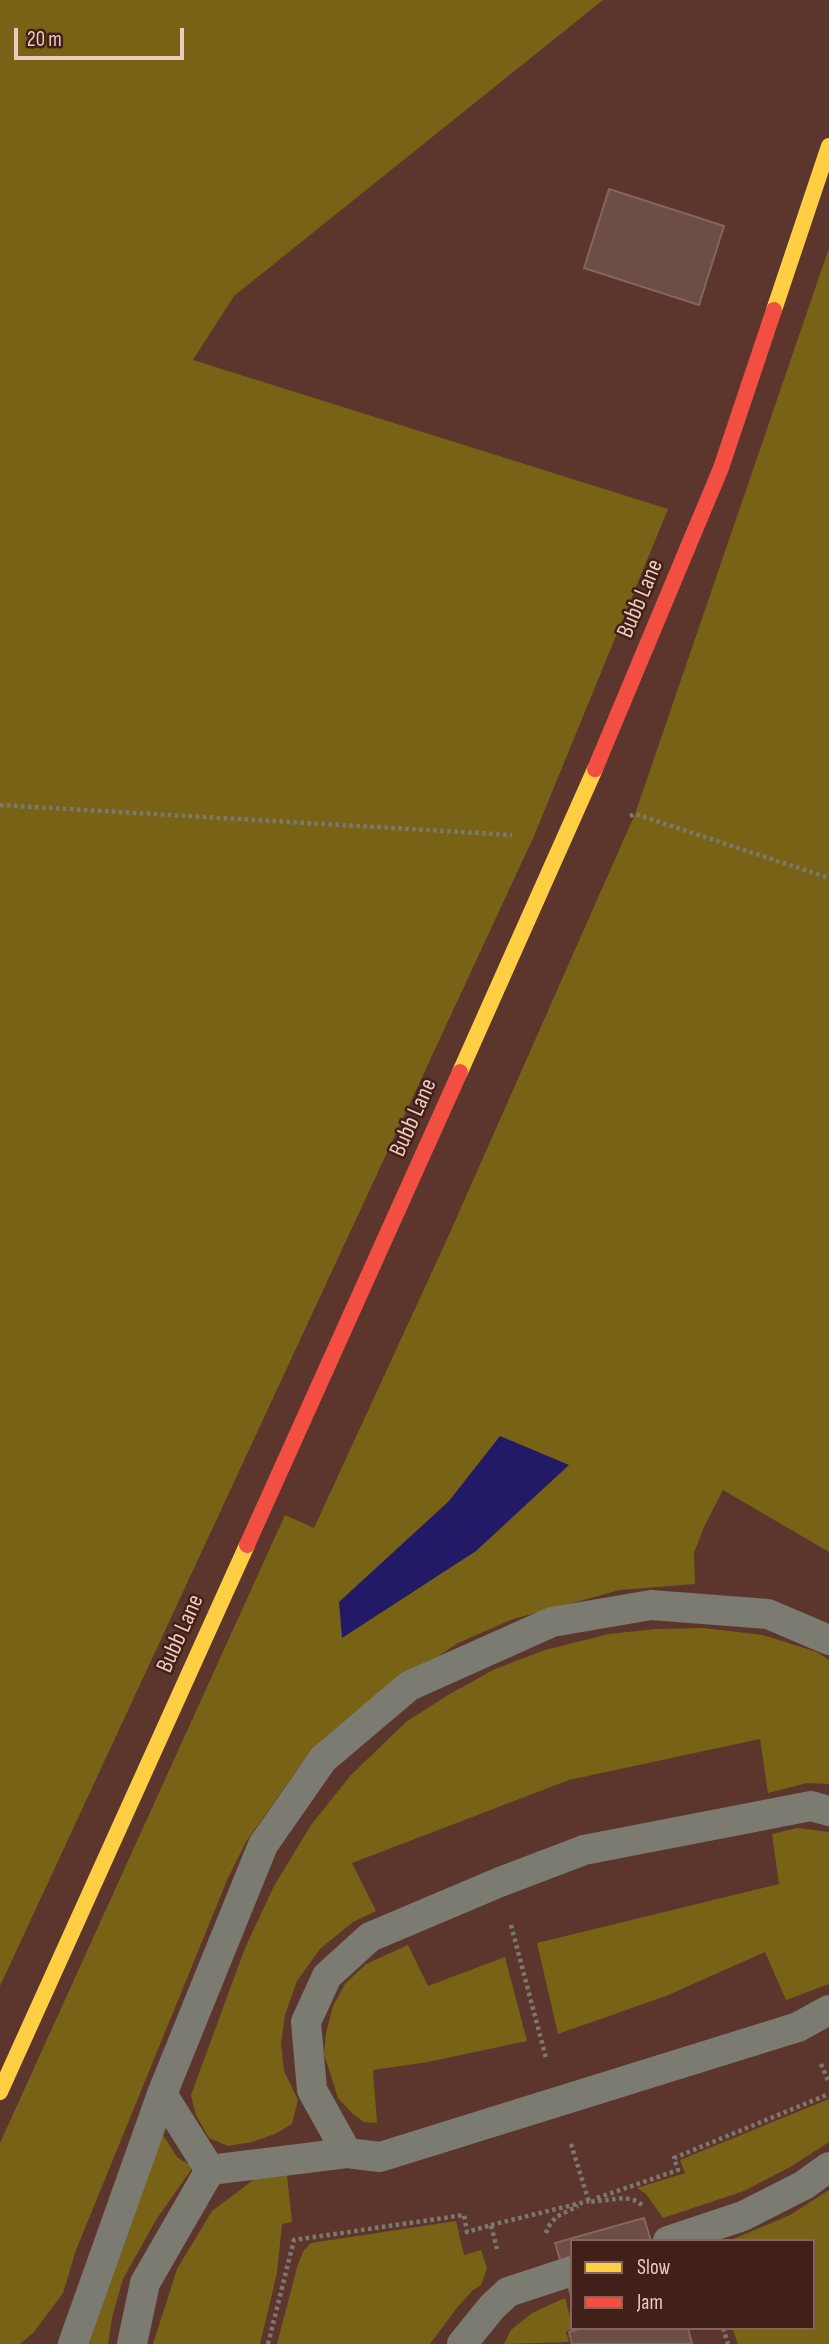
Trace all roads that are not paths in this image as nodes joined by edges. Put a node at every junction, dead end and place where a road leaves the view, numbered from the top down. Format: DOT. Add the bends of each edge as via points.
graph roads {
  1 [pos="829,146"];
  2 [pos="829,1640"];
  3 [pos="829,1811"];
  4 [pos="829,2010"];
  5 [pos="0,2092"];
  6 [pos="162,2094"];
  7 [pos="347,2153"];
  8 [pos="829,2167"];
  9 [pos="211,2170"];
  10 [pos="674,2239"];
  11 [pos="570,2273"];
  12 [pos="74,2344"];
  13 [pos="132,2344"];
  14 [pos="462,2344"];
  1 -- 5 [label="street, Bubb Lane" via="720,468 564,842"];
  2 -- 6 [label="lane" via="768,1614 651,1605 552,1622 410,1686 323,1759 263,1845"];
  3 -- 7 [label="lane" via="811,1806 584,1850 370,1937 327,1976 306,2022 312,2090"];
  4 -- 7 [label="lane" via="798,2027 380,2157"];
  6 -- 9 [label="lane"];
  6 -- 12 [label="lane"];
  7 -- 9 [label="lane"];
  8 -- 10 [label="lane" via="743,2216"];
  9 -- 13 [label="lane" via="145,2283"];
  11 -- 14 [label="lane" via="508,2292"];
}
